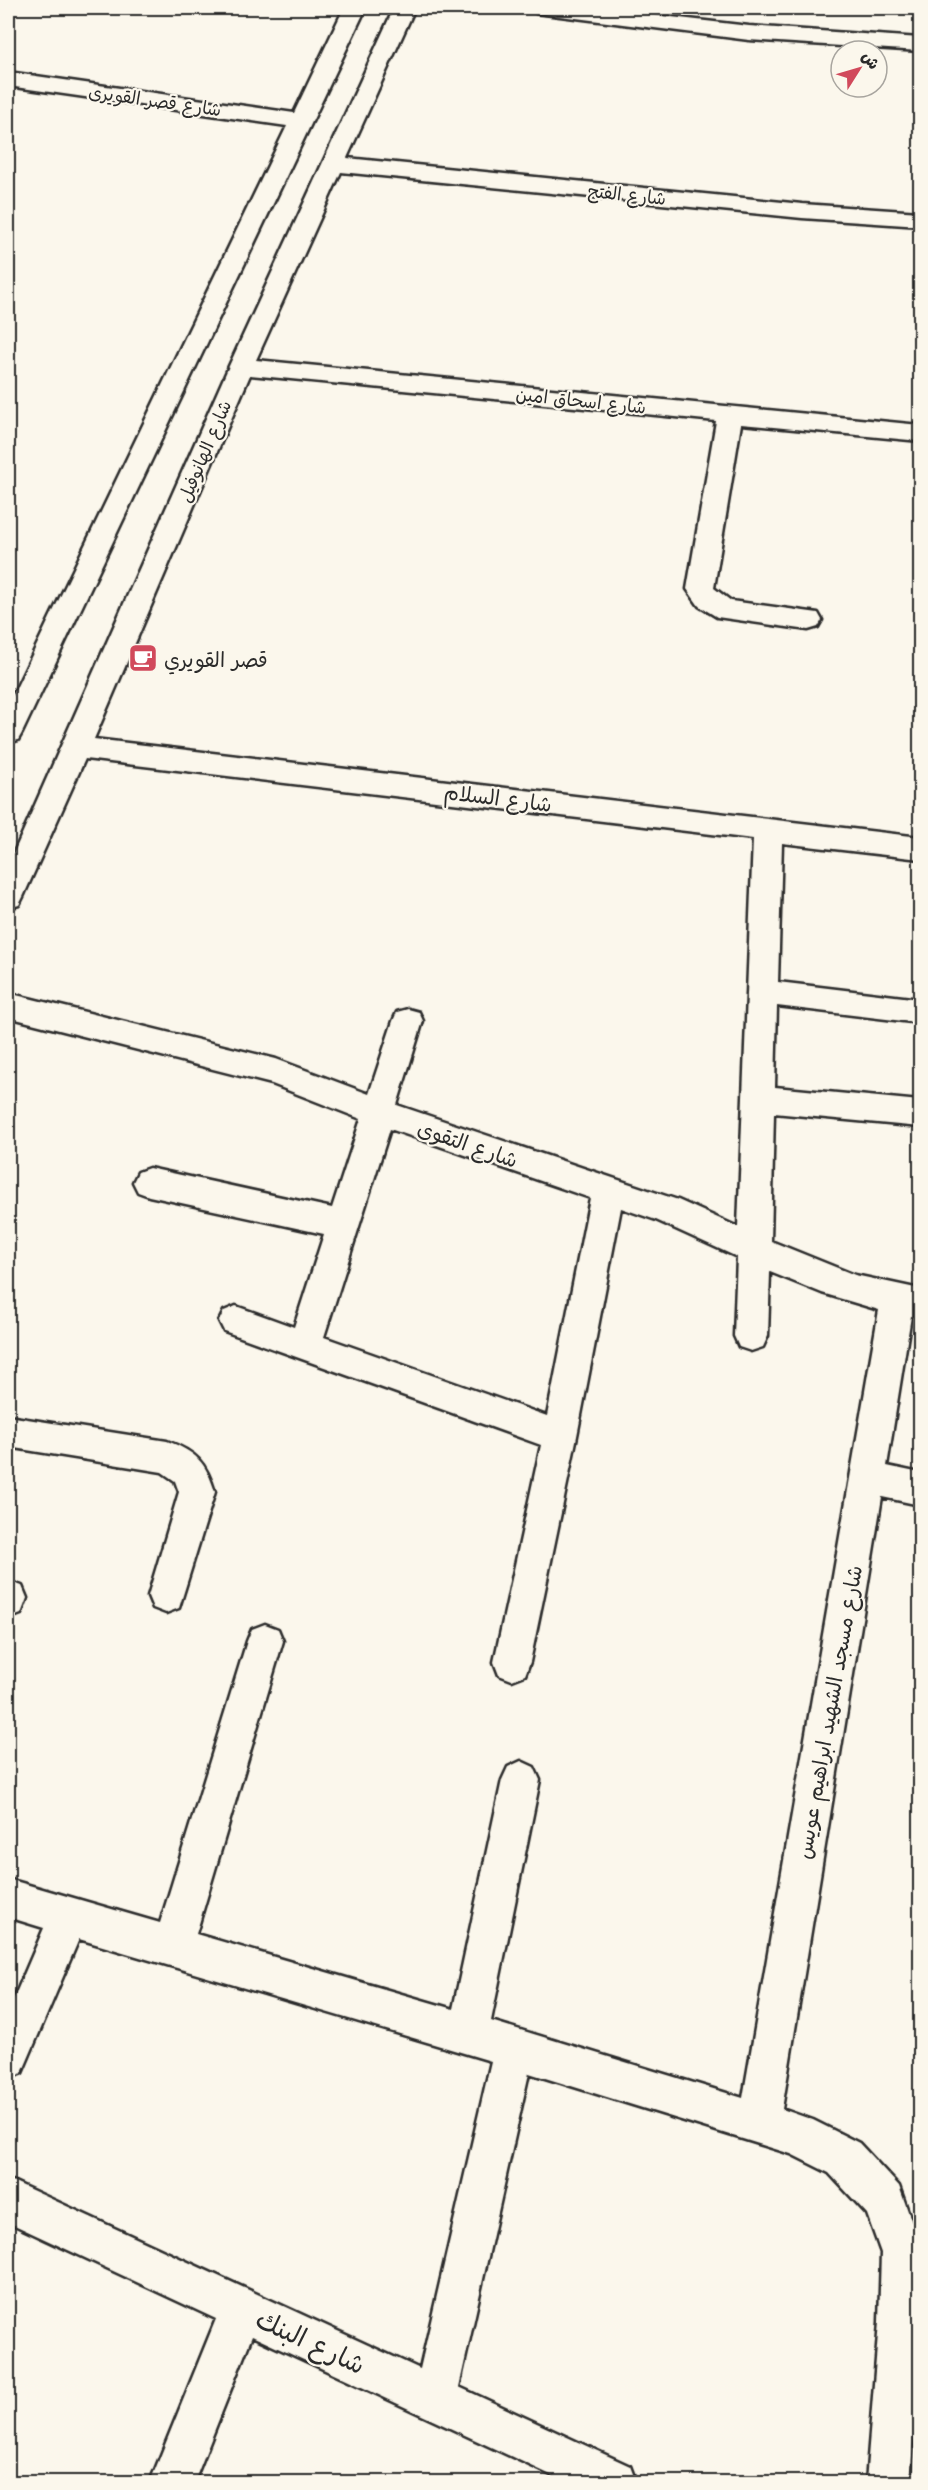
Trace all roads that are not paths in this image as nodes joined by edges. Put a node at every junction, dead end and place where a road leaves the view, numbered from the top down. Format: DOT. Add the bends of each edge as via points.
graph roads {
  1 [pos="354,8"];
  2 [pos="404,8"];
  3 [pos="544,8"];
  4 [pos="921,45"];
  5 [pos="8,79"];
  6 [pos="302,121"];
  7 [pos="334,164"];
  8 [pos="921,219"];
  9 [pos="241,366"];
  10 [pos="730,414"];
  11 [pos="921,433"];
  12 [pos="808,620"];
  13 [pos="8,734"];
  14 [pos="76,747"];
  15 [pos="768,830"];
  16 [pos="921,848"];
  17 [pos="8,897"];
  18 [pos="763,992"];
  19 [pos="8,1005"];
  20 [pos="921,1011"];
  21 [pos="408,1022"];
  22 [pos="759,1098"];
  23 [pos="379,1112"];
  24 [pos="921,1114"];
  25 [pos="149,1182"];
  26 [pos="608,1191"];
  27 [pos="343,1224"];
  28 [pos="754,1250"];
  29 [pos="909,1302"];
  30 [pos="236,1321"];
  31 [pos="751,1336"];
  32 [pos="305,1345"];
  33 [pos="8,1432"];
  34 [pos="560,1436"];
  35 [pos="867,1478"];
  36 [pos="921,1489"];
  37 [pos="166,1596"];
  38 [pos="265,1641"];
  39 [pos="512,1662"];
  40 [pos="520,1780"];
  41 [pos="8,1898"];
  42 [pos="69,1915"];
  43 [pos="173,1946"];
  44 [pos="468,2034"];
  45 [pos="514,2049"];
  46 [pos="8,2059"];
  47 [pos="759,2123"];
  48 [pos="8,2200"];
  49 [pos="241,2309"];
  50 [pos="435,2399"];
  51 [pos="171,2482"];
  52 [pos="614,2482"];
  53 [pos="888,2482"];
  1 -- 6 [label="street"];
  2 -- 7 [label="street, شارع الهانوفيل"];
  3 -- 4 [label="street" via="749,33"];
  5 -- 6 [label="street, شارع قصر القويرى"];
  6 -- 13 [label="street"];
  7 -- 8 [label="street, شارع الفتح" via="802,211"];
  7 -- 9 [label="street, شارع الهانوفيل"];
  9 -- 10 [label="street, شارع اسحاق امين"];
  9 -- 14 [label="street, شارع الهانوفيل"];
  10 -- 11 [label="street, شارع اسحاق امين"];
  10 -- 12 [label="street" via="700,589 716,606 728,610"];
  14 -- 15 [label="street, شارع السلام"];
  14 -- 17 [label="street, شارع الهانوفيل"];
  15 -- 16 [label="street, شارع السلام"];
  15 -- 18 [label="street"];
  18 -- 20 [label="street"];
  18 -- 22 [label="street"];
  19 -- 23 [label="street, شارع التقوى" via="252,1065"];
  21 -- 23 [label="street"];
  22 -- 24 [label="street"];
  22 -- 28 [label="street"];
  23 -- 26 [label="street, شارع التقوى"];
  23 -- 27 [label="street"];
  25 -- 27 [label="street"];
  26 -- 28 [label="street, شارع التقوى" via="707,1227"];
  26 -- 34 [label="street"];
  27 -- 32 [label="street"];
  28 -- 29 [label="street, شارع التقوى" via="829,1279"];
  28 -- 31 [label="street"];
  29 -- 35 [label="street, شارع مسجد الشهيد ابراهيم عويس"];
  30 -- 32 [label="street"];
  32 -- 34 [label="street"];
  33 -- 37 [label="street" via="167,1458 183,1465 192,1475 197,1492"];
  34 -- 39 [label="street"];
  35 -- 36 [label="street"];
  35 -- 47 [label="street, شارع مسجد الشهيد ابراهيم عويس"];
  38 -- 43 [label="street"];
  40 -- 44 [label="street"];
  41 -- 42 [label="street"];
  42 -- 43 [label="street"];
  42 -- 46 [label="street"];
  43 -- 44 [label="street"];
  44 -- 45 [label="street"];
  45 -- 47 [label="street"];
  45 -- 50 [label="street"];
  47 -- 53 [label="street" via="798,2135 844,2158 884,2201 888,2212 902,2253 901,2322"];
  48 -- 49 [label="street, شارع البنك"];
  49 -- 50 [label="street, شارع البنك"];
  49 -- 51 [label="street"];
  50 -- 52 [label="street, شارع البنك"];
}
